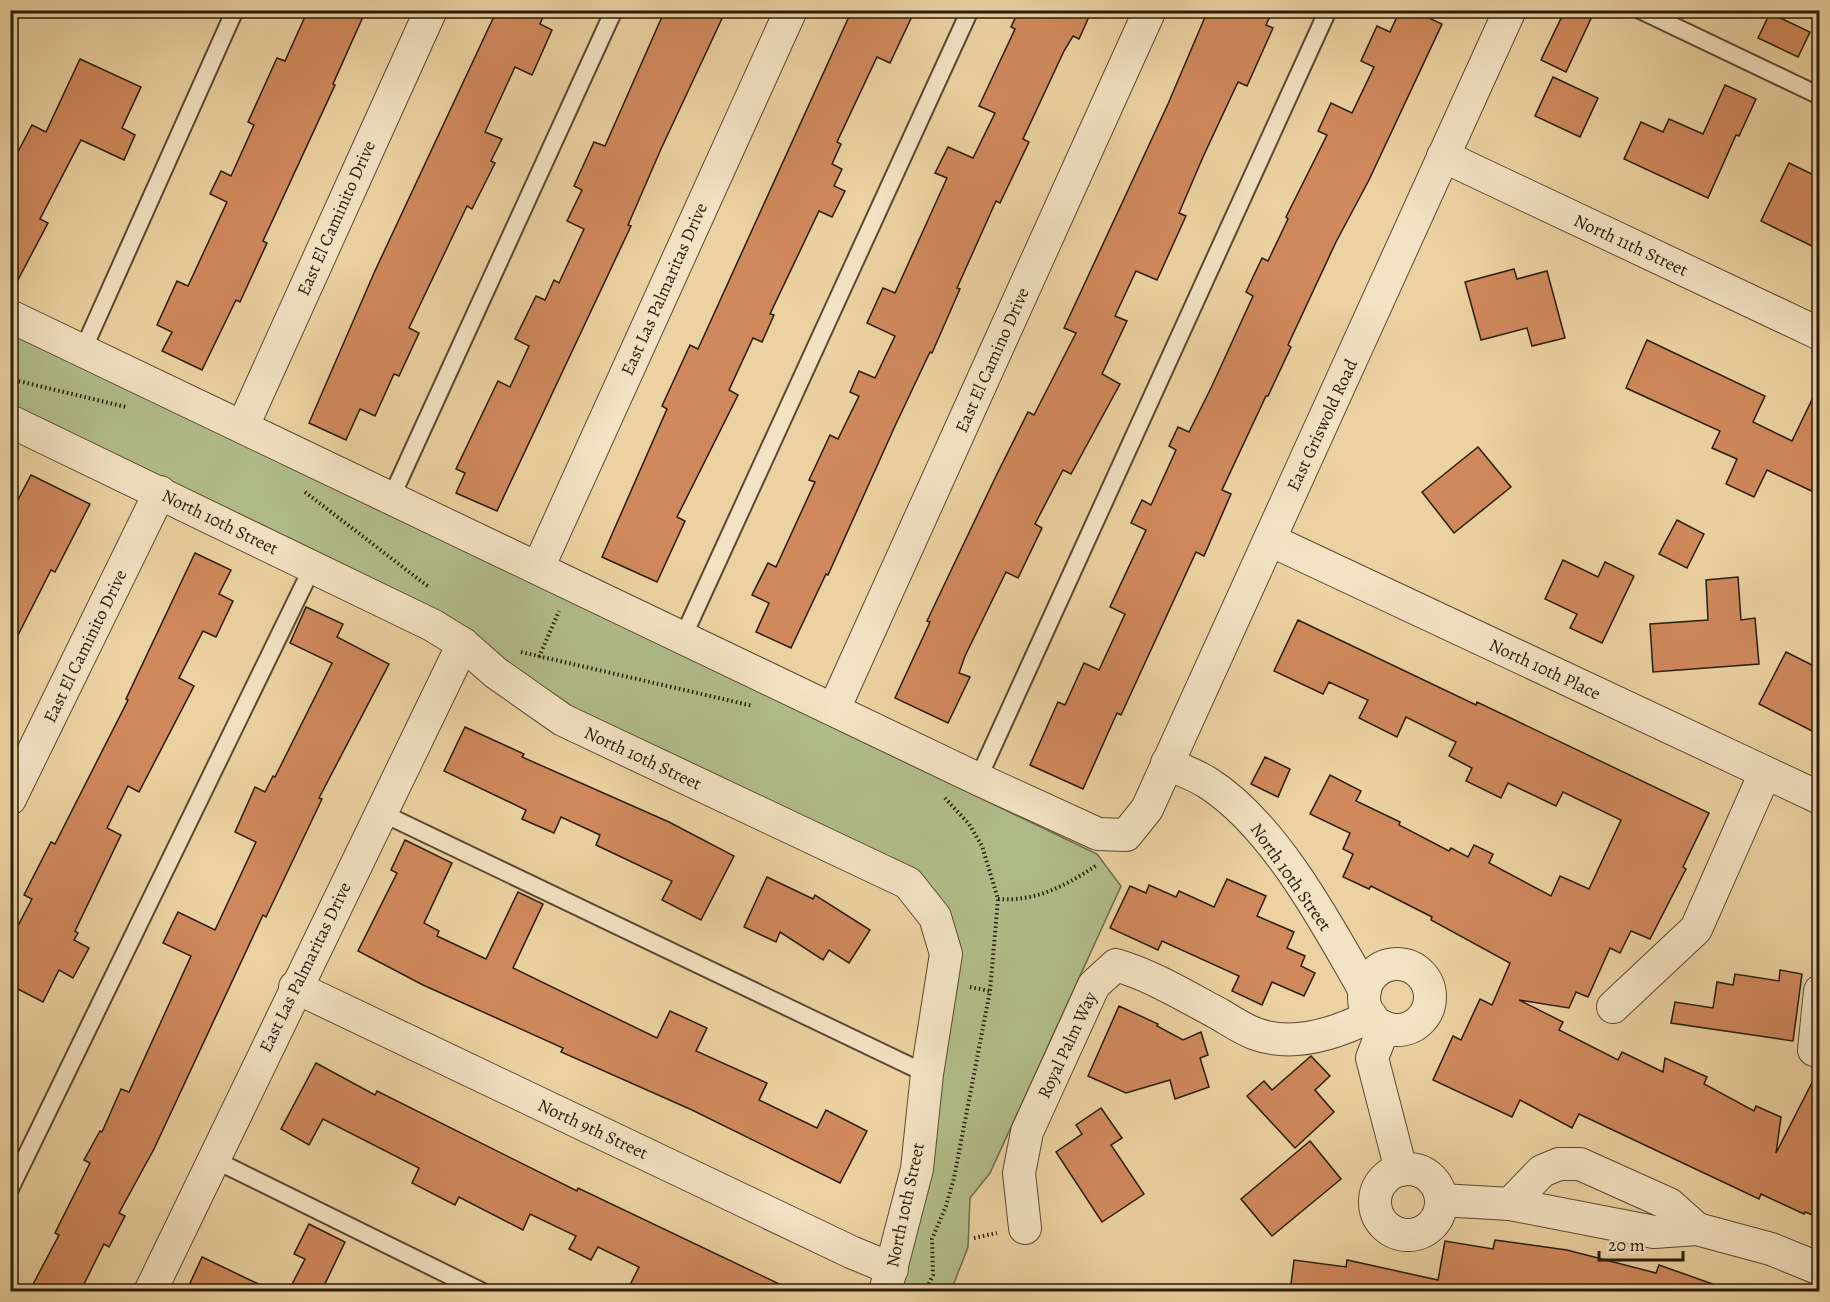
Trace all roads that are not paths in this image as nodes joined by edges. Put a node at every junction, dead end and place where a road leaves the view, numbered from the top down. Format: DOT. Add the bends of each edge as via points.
graph roads {
  1 [pos="235,10"];
  2 [pos="431,10"];
  3 [pos="614,10"];
  4 [pos="791,10"];
  5 [pos="970,10"];
  6 [pos="1150,10"];
  7 [pos="1328,10"];
  8 [pos="1510,10"];
  9 [pos="1640,10"];
  10 [pos="1820,96"];
  11 [pos="1443,156"];
  12 [pos="10,316"];
  13 [pos="1820,334"];
  14 [pos="83,350"];
  15 [pos="10,421"];
  16 [pos="243,426"];
  17 [pos="160,492"];
  18 [pos="391,498"];
  19 [pos="1270,540"];
  20 [pos="312,568"];
  21 [pos="538,568"];
  22 [pos="683,637"];
  23 [pos="463,644"];
  24 [pos="834,709"];
  25 [pos="1167,763"];
  26 [pos="1765,772"];
  27 [pos="978,778"];
  28 [pos="1820,798"];
  29 [pos="10,799"];
  30 [pos="380,812"];
  31 [pos="295,987"];
  32 [pos="1820,991"];
  33 [pos="1612,1007"];
  34 [pos="1373,1011"];
  35 [pos="1814,1050"];
  36 [pos="927,1074"];
  37 [pos="213,1159"];
  38 [pos="1401,1170"];
  39 [pos="10,1189"];
  40 [pos="1441,1200"];
  41 [pos="1510,1204"];
  42 [pos="1024,1228"];
  43 [pos="1697,1229"];
  44 [pos="1820,1269"];
  45 [pos="888,1280"];
  46 [pos="150,1292"];
  47 [pos="483,1292"];
  1 -- 14 [label="lane"];
  2 -- 16 [label="street, East El Caminito Drive"];
  3 -- 18 [label="lane"];
  4 -- 21 [label="street, East Las Palmaritas Drive"];
  5 -- 22 [label="lane"];
  6 -- 24 [label="street, East El Camino Drive"];
  7 -- 27 [label="lane"];
  8 -- 11 [label="street, East Griswold Road"];
  9 -- 10 [label="lane"];
  11 -- 13 [label="street, North 11th Street"];
  11 -- 19 [label="street, East Griswold Road"];
  12 -- 14 [label="street"];
  14 -- 16 [label="street"];
  15 -- 17 [label="street, North 10th Street"];
  16 -- 18 [label="street"];
  17 -- 20 [label="street, North 10th Street"];
  17 -- 29 [label="street, East El Caminito Drive"];
  18 -- 21 [label="street"];
  19 -- 25 [label="street, East Griswold Road"];
  19 -- 26 [label="street, North 10th Place"];
  20 -- 23 [label="street, North 10th Street" via="432,625"];
  20 -- 39 [label="lane"];
  21 -- 22 [label="street"];
  22 -- 24 [label="street"];
  23 -- 30 [label="street, East Las Palmaritas Drive"];
  23 -- 36 [label="street, North 10th Street" via="496,673 563,720 908,883 935,917 946,954"];
  24 -- 27 [label="street"];
  25 -- 27 [label="street, East Griswold Road" via="1147,809 1125,835 1098,834"];
  25 -- 34 [label="street, North 10th Street" via="1206,782 1256,823 1304,891"];
  26 -- 28 [label="street, North 10th Place"];
  26 -- 33 [label="street" via="1696,929"];
  30 -- 31 [label="street, East Las Palmaritas Drive"];
  30 -- 36 [label="lane"];
  31 -- 37 [label="street, East Las Palmaritas Drive"];
  31 -- 45 [label="street, North 9th Street" via="851,1252"];
  32 -- 35 [label="street"];
  34 -- 38 [label="street" via="1372,1058"];
  34 -- 42 [label="street, Royal Palm Way" via="1345,1029 1282,1040 1256,1034 1145,974 1116,964 1094,985 1026,1132 1018,1173"];
  36 -- 45 [label="street, North 10th Street" via="917,1169"];
  37 -- 46 [label="street, East Las Palmaritas Drive"];
  37 -- 47 [label="lane"];
  38 -- 40 [label="street" via="1428,1175"];
  38 -- 40 [label="street" via="1391,1174 1378,1188 1376,1208 1384,1225 1402,1234 1422,1232 1437,1219"];
  40 -- 41 [label="street"];
  41 -- 43 [label="street" via="1654,1232"];
  41 -- 43 [label="street" via="1542,1171 1559,1164 1580,1164 1669,1204"];
  43 -- 44 [label="street" via="1771,1249"];
}
